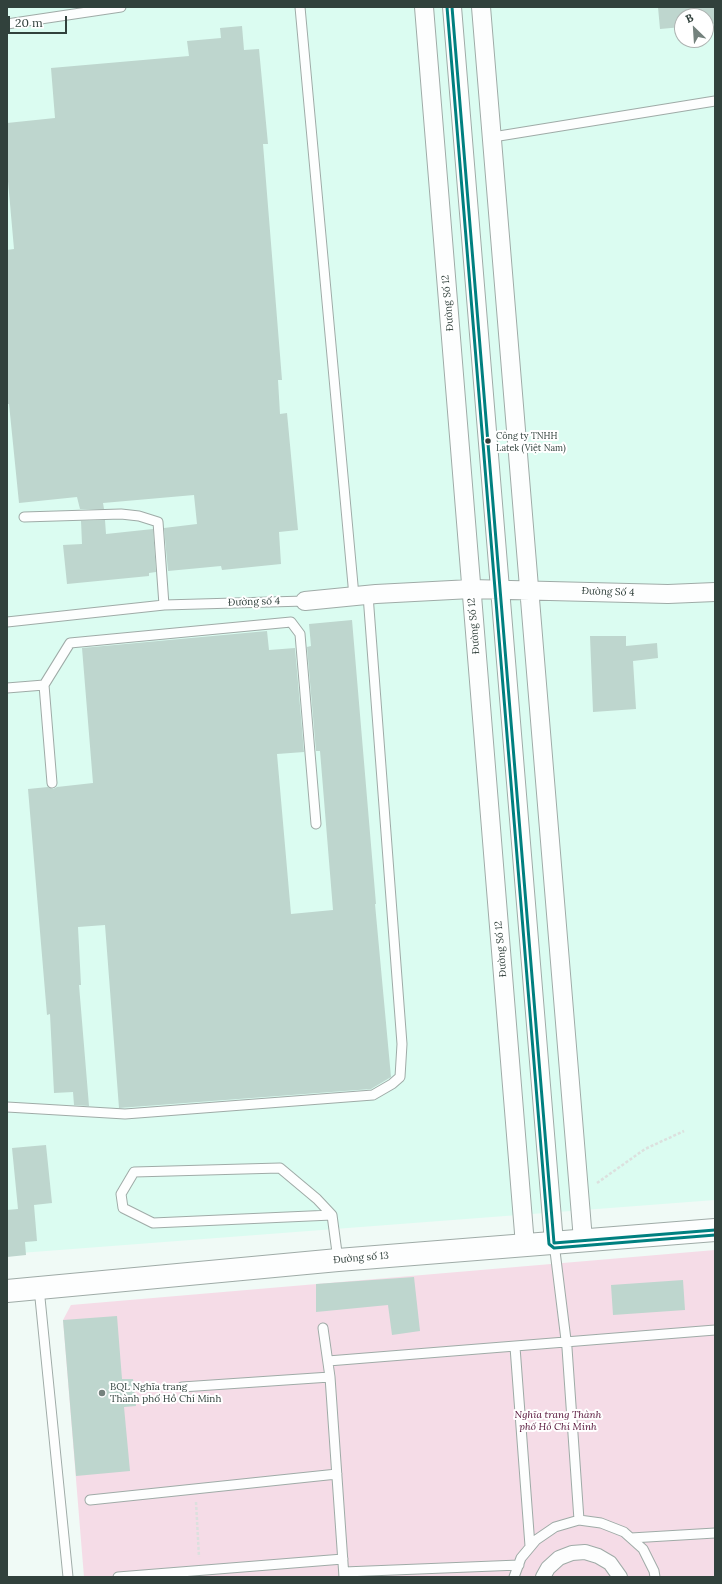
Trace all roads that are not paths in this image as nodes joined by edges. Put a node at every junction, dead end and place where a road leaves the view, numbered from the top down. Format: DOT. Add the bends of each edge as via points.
graph roads {
  1 [pos="121,7"];
  2 [pos="300,7"];
  3 [pos="424,7"];
  4 [pos="452,7"];
  5 [pos="481,7"];
  6 [pos="7,24"];
  7 [pos="715,101"];
  8 [pos="493,138"];
  9 [pos="24,517"];
  10 [pos="472,589"];
  11 [pos="502,589"];
  12 [pos="530,592"];
  13 [pos="715,592"];
  14 [pos="361,595"];
  15 [pos="305,601"];
  16 [pos="164,604"];
  17 [pos="7,622"];
  18 [pos="44,685"];
  19 [pos="7,688"];
  20 [pos="52,783"];
  21 [pos="316,824"];
  22 [pos="7,1107"];
  23 [pos="332,1215"];
  24 [pos="715,1230"];
  25 [pos="583,1240"];
  26 [pos="554,1242"];
  27 [pos="525,1245"];
  28 [pos="338,1260"];
  29 [pos="39,1288"];
  30 [pos="7,1291"];
  31 [pos="324,1328"];
  32 [pos="715,1330"];
  33 [pos="566,1343"];
  34 [pos="515,1347"];
  35 [pos="328,1361"];
  36 [pos="330,1377"];
  37 [pos="182,1388"];
  38 [pos="337,1474"];
  39 [pos="90,1500"];
  40 [pos="579,1520"];
  41 [pos="715,1533"];
  42 [pos="631,1538"];
  43 [pos="530,1546"];
  44 [pos="343,1559"];
  45 [pos="518,1565"];
  46 [pos="344,1574"];
  47 [pos="68,1577"];
  48 [pos="118,1577"];
  49 [pos="514,1577"];
  50 [pos="543,1577"];
  51 [pos="620,1577"];
  52 [pos="655,1577"];
  1 -- 6 [label="lane"];
  2 -- 14 [label="lane"];
  3 -- 10 [label="street, Đường Số 12"];
  4 -- 11 [label="street"];
  5 -- 8 [label="street"];
  7 -- 8 [label="lane"];
  8 -- 12 [label="street"];
  9 -- 16 [label="lane" via="121,514 158,522"];
  10 -- 11 [label="street, Đường số 4"];
  10 -- 14 [label="street, Đường số 4"];
  10 -- 27 [label="street, Đường Số 12"];
  11 -- 12 [label="street, Đường Số 4"];
  11 -- 26 [label="street"];
  12 -- 13 [label="street, Đường Số 4"];
  12 -- 25 [label="street"];
  14 -- 15 [label="street, Đường số 4"];
  14 -- 22 [label="lane" via="402,1044 400,1076 373,1095 125,1114"];
  15 -- 16 [label="lane, Đường số 4"];
  16 -- 17 [label="lane, Đường số 4"];
  18 -- 19 [label="lane"];
  18 -- 20 [label="lane"];
  18 -- 21 [label="lane" via="70,643 291,622 300,634"];
  23 -- 23 [label="lane" via="280,1168 134,1172 121,1194 123,1208 153,1223"];
  23 -- 28 [label="lane"];
  24 -- 25 [label="street, Đường số 13"];
  25 -- 26 [label="street, Đường số 13"];
  26 -- 27 [label="street, Đường số 13"];
  26 -- 33 [label="lane"];
  27 -- 28 [label="street, Đường số 13"];
  28 -- 29 [label="street, Đường số 13"];
  29 -- 30 [label="street, Đường số 13"];
  29 -- 47 [label="lane"];
  31 -- 35 [label="lane"];
  32 -- 33 [label="lane"];
  33 -- 34 [label="lane"];
  33 -- 40 [label="lane"];
  34 -- 35 [label="lane"];
  34 -- 43 [label="lane"];
  35 -- 36 [label="lane"];
  36 -- 37 [label="lane"];
  36 -- 38 [label="lane"];
  38 -- 39 [label="lane"];
  38 -- 44 [label="lane"];
  40 -- 42 [label="lane" via="601,1523 624,1532"];
  40 -- 43 [label="lane" via="554,1527"];
  41 -- 42 [label="lane"];
  42 -- 52 [label="lane" via="643,1549"];
  43 -- 45 [label="lane"];
  44 -- 46 [label="lane"];
  44 -- 48 [label="lane"];
  45 -- 46 [label="lane"];
  45 -- 49 [label="lane"];
  50 -- 51 [label="street" via="559,1558 585,1552 610,1563"];
}
